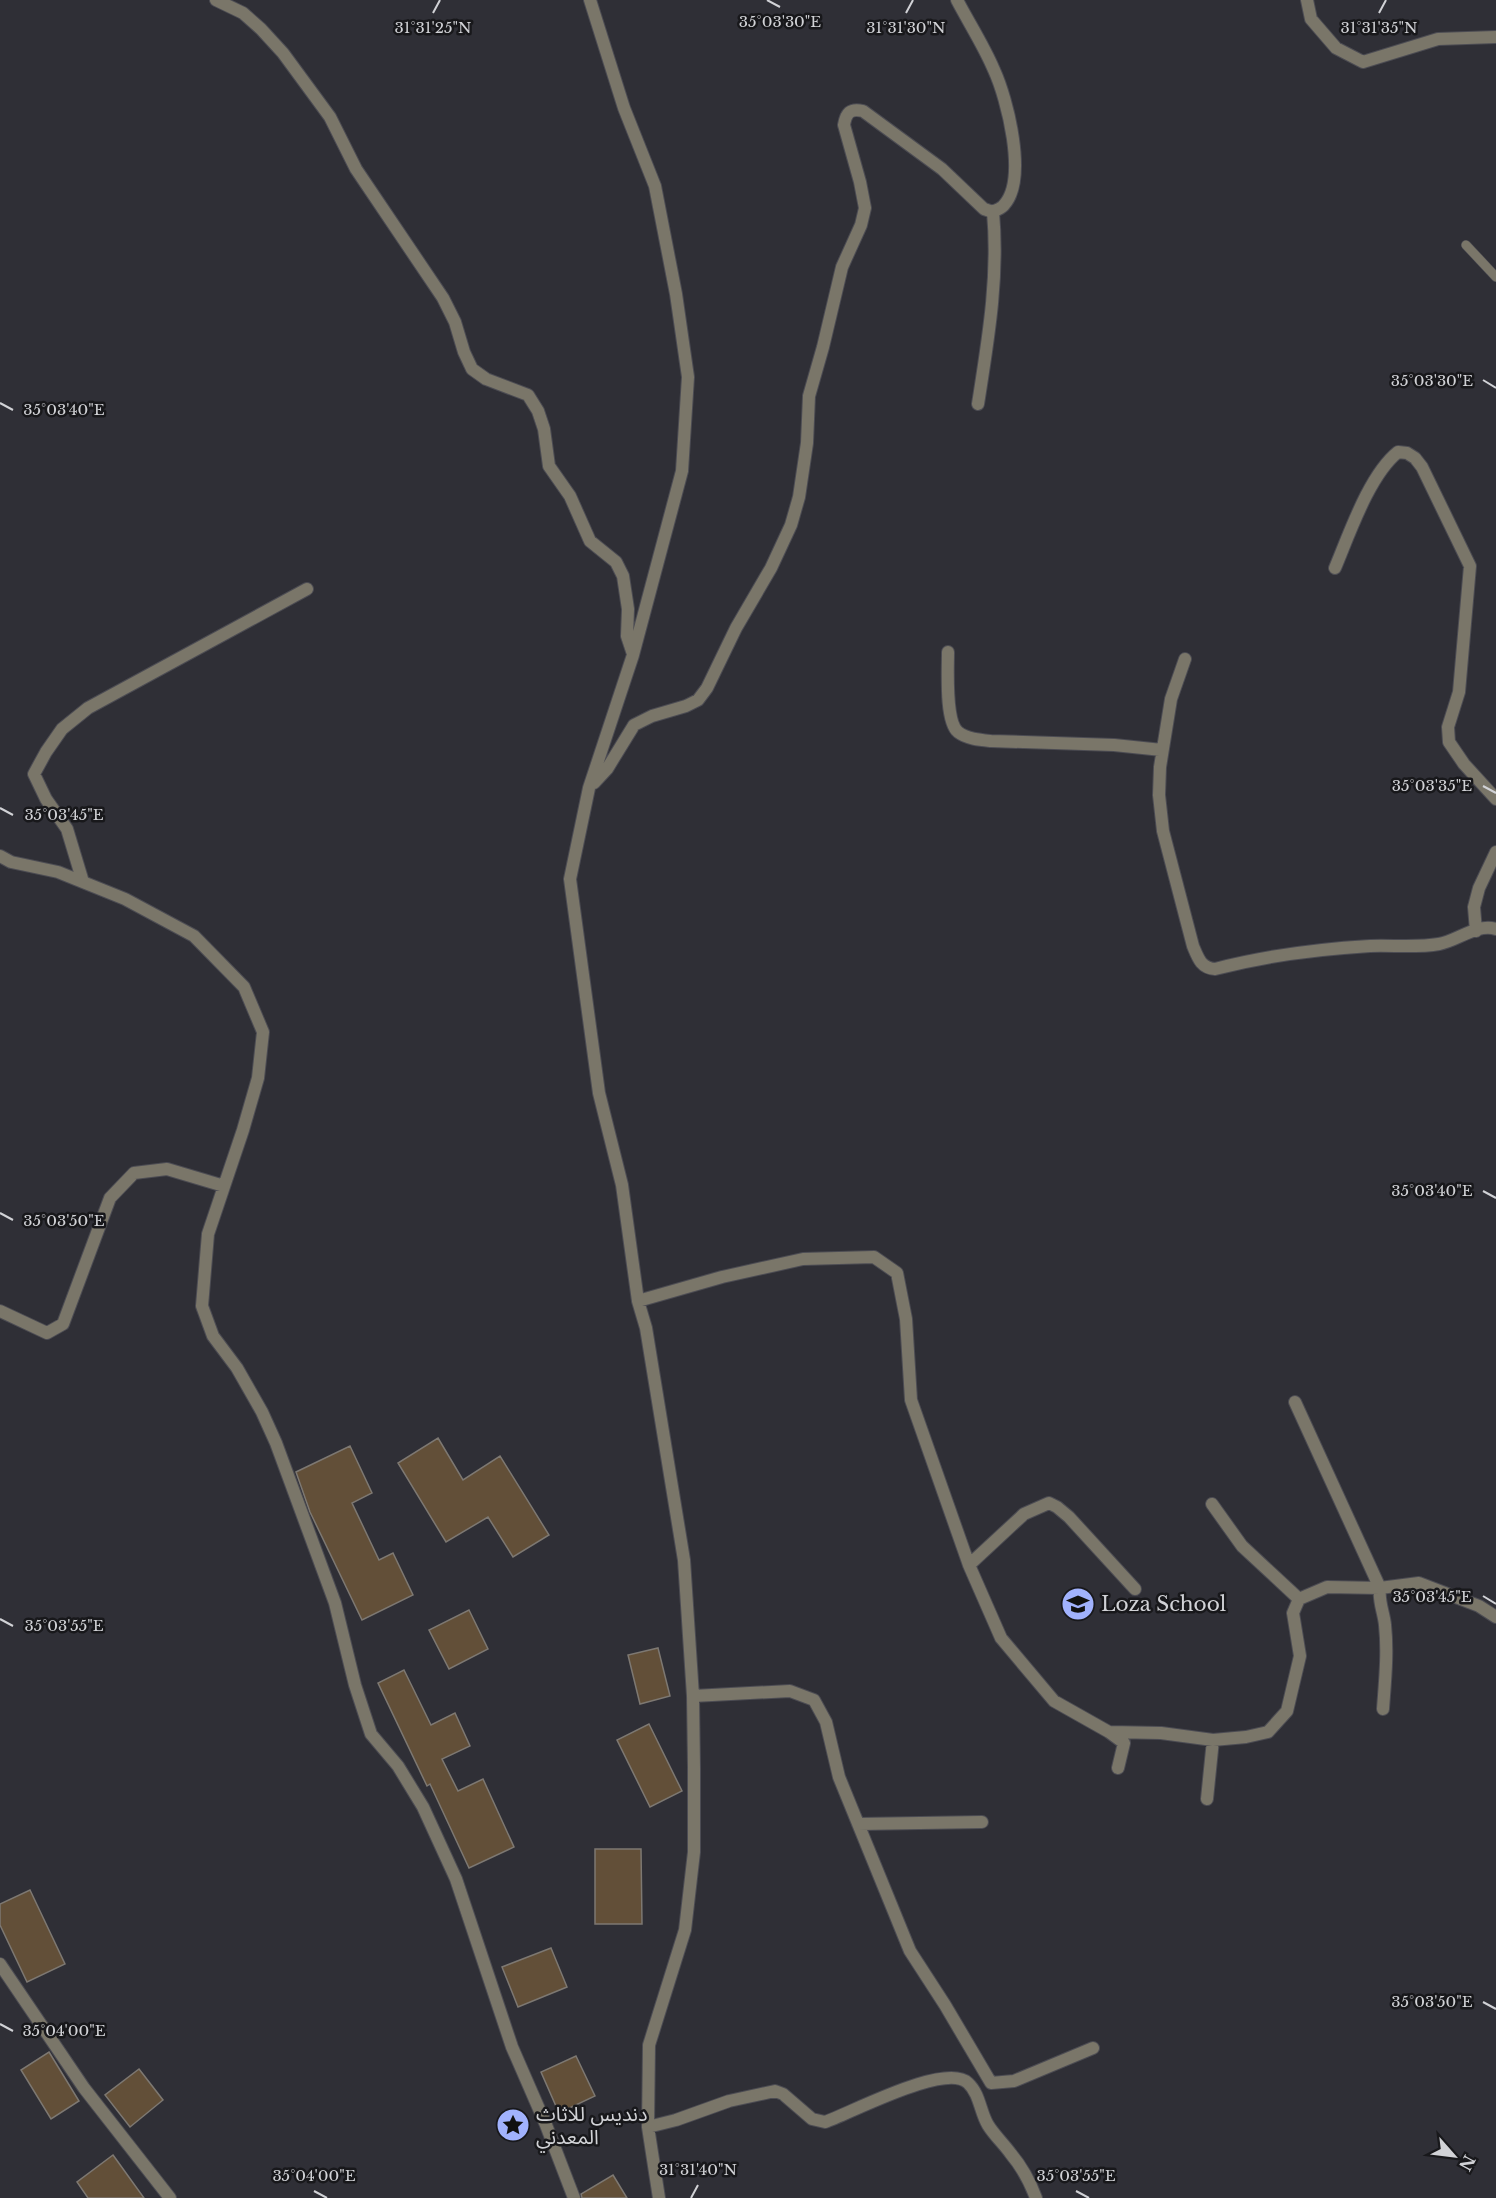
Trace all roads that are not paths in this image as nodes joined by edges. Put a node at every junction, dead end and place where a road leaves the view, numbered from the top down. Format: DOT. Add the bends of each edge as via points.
graph roads {
  1 [pos="216,0"];
  2 [pos="590,0"];
  3 [pos="957,0"];
  4 [pos="1307,0"];
  5 [pos="1496,38"];
  6 [pos="993,212"];
  7 [pos="1466,245"];
  8 [pos="1496,277"];
  9 [pos="978,404"];
  10 [pos="1335,568"];
  11 [pos="307,590"];
  12 [pos="948,652"];
  13 [pos="633,655"];
  14 [pos="1185,659"];
  15 [pos="1162,750"];
  16 [pos="589,788"];
  17 [pos="1496,799"];
  18 [pos="1496,852"];
  19 [pos="0,856"];
  20 [pos="83,882"];
  21 [pos="1496,929"];
  22 [pos="1476,930"];
  23 [pos="224,1186"];
  24 [pos="638,1300"];
  25 [pos="0,1311"];
  26 [pos="1295,1402"];
  27 [pos="1212,1504"];
  28 [pos="969,1565"];
  29 [pos="1380,1588"];
  30 [pos="1135,1589"];
  31 [pos="1299,1599"];
  32 [pos="1496,1617"];
  33 [pos="693,1696"];
  34 [pos="1383,1709"];
  35 [pos="1109,1732"];
  36 [pos="1214,1740"];
  37 [pos="1118,1767"];
  38 [pos="1207,1799"];
  39 [pos="982,1822"];
  40 [pos="858,1824"];
  41 [pos="1,1966"];
  42 [pos="1093,2048"];
  43 [pos="648,2127"];
  44 [pos="170,2198"];
  45 [pos="574,2198"];
  46 [pos="659,2198"];
  47 [pos="1036,2198"];
  1 -- 13 [label="street" via="243,13 261,29 330,117 356,170 443,298 472,369 486,379 528,395 544,429 549,466 570,496 590,540 616,562 623,576 627,636"];
  2 -- 13 [label="street" via="624,108 655,186 688,377 682,471"];
  3 -- 6 [label="street" via="995,70 1007,113 1015,178 1004,205"];
  4 -- 5 [label="street" via="1311,19 1336,48 1363,62 1438,39"];
  6 -- 9 [label="street" via="993,291"];
  6 -- 16 [label="street" via="984,209 942,169 863,111 850,111 844,125 865,208 842,267 809,396 807,443 799,497 790,525 771,568 698,700 634,724 607,769"];
  7 -- 8 [label="lane"];
  10 -- 17 [label="street" via="1366,495 1391,458 1398,452 1415,458 1470,566 1459,692 1448,727 1449,742"];
  11 -- 20 [label="street" via="88,708 62,729 34,774 67,829"];
  12 -- 15 [label="street" via="951,723 959,733 990,741"];
  13 -- 16 [label="street"];
  14 -- 15 [label="street" via="1171,699"];
  15 -- 22 [label="street" via="1159,795 1163,831 1193,946 1200,963 1210,969 1270,957 1368,946 1439,944"];
  16 -- 24 [label="street" via="570,879 599,1093 622,1185"];
  18 -- 22 [label="street" via="1474,907"];
  19 -- 20 [label="street"];
  20 -- 23 [label="street" via="125,899 194,936 243,987 263,1032 260,1066"];
  21 -- 22 [label="street"];
  23 -- 25 [label="street" via="167,1169 134,1173 110,1198 63,1324 47,1333"];
  23 -- 45 [label="street" via="208,1234 202,1306 213,1336 237,1368 276,1443 335,1603 370,1734 398,1766 423,1807 456,1879 512,2047"];
  24 -- 28 [label="street" via="803,1259 874,1257 897,1273 906,1319 910,1400"];
  24 -- 33 [label="street" via="684,1560"];
  26 -- 29 [label="street"];
  27 -- 31 [label="street" via="1242,1546"];
  28 -- 30 [label="street" via="1024,1514 1049,1503 1069,1517"];
  28 -- 35 [label="street" via="1001,1638 1054,1701"];
  29 -- 31 [label="street" via="1327,1587"];
  29 -- 32 [label="street" via="1419,1583 1479,1606"];
  29 -- 34 [label="street" via="1385,1624"];
  31 -- 36 [label="street" via="1293,1613 1300,1656 1287,1711 1268,1732"];
  33 -- 40 [label="street" via="790,1690 814,1700 826,1722 839,1777"];
  33 -- 43 [label="street" via="694,1852 685,1930 649,2045"];
  35 -- 36 [label="street"];
  35 -- 37 [label="street" via="1124,1743"];
  36 -- 38 [label="street"];
  39 -- 40 [label="street"];
  40 -- 42 [label="street" via="910,1951 991,2083 1014,2081"];
  41 -- 44 [label="street" via="84,2088"];
  43 -- 46 [label="street"];
  43 -- 47 [label="street" via="775,2091 812,2119 825,2122 914,2085 958,2077 975,2092 987,2124 1013,2156"];
}
